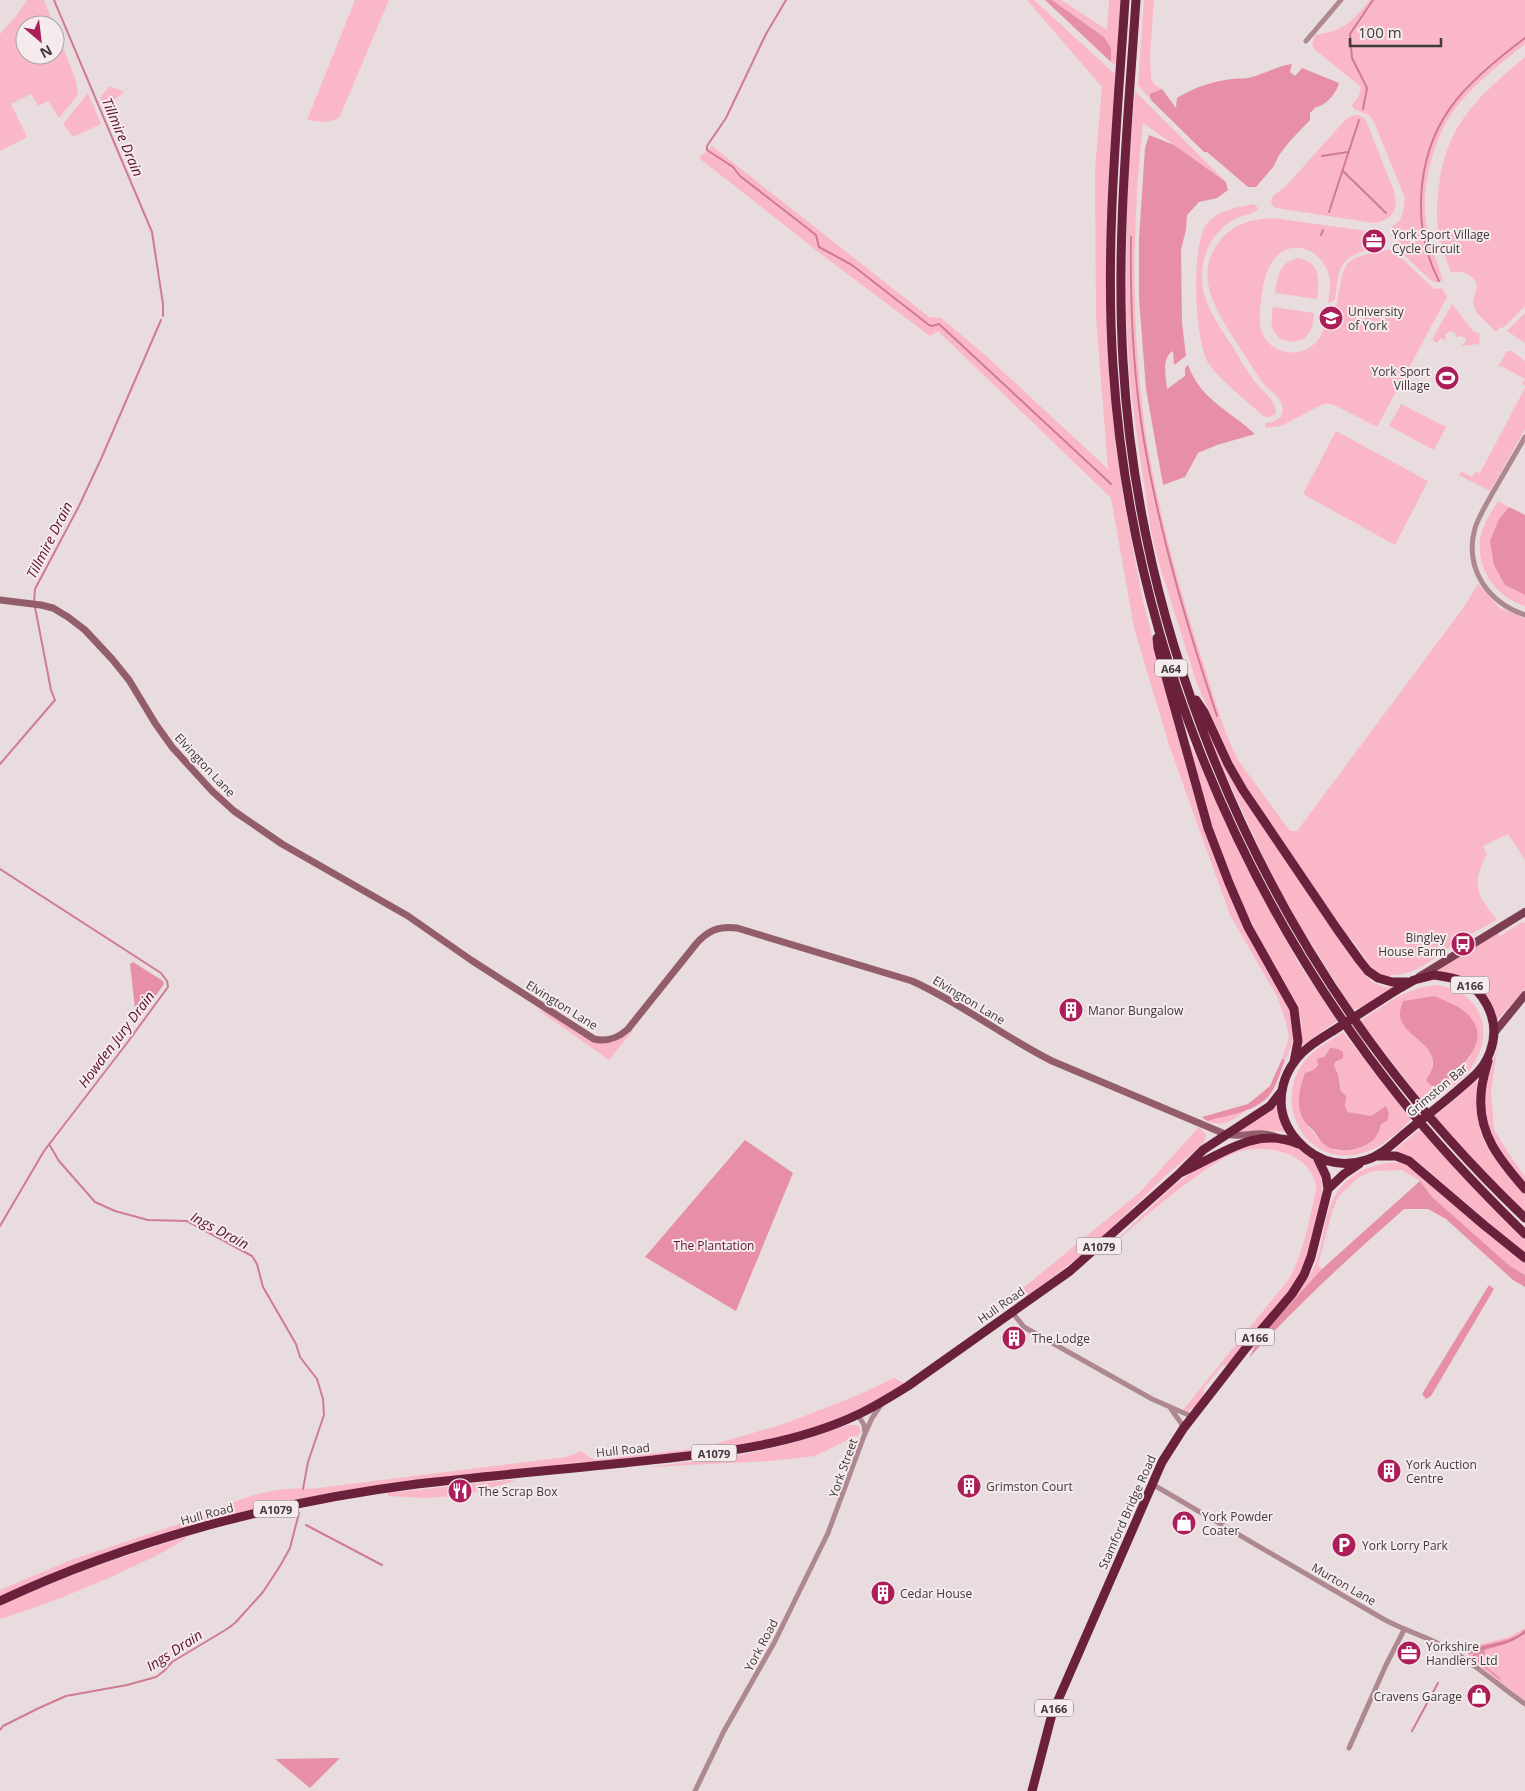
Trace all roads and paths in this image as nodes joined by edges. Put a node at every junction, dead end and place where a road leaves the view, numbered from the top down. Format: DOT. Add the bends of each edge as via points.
graph roads {
  1 [pos="1125,0"];
  2 [pos="1136,0"];
  3 [pos="1342,0"];
  4 [pos="1306,41"];
  5 [pos="1525,437"];
  6 [pos="0,600"];
  7 [pos="1525,615"];
  8 [pos="1155,617"];
  9 [pos="1188,688"];
  10 [pos="1525,912"];
  11 [pos="1414,980"];
  12 [pos="1525,995"];
  13 [pos="1494,1033"];
  14 [pos="1490,1054"];
  15 [pos="1293,1063"];
  16 [pos="1282,1092"];
  17 [pos="1225,1134"];
  18 [pos="1282,1139"];
  19 [pos="1303,1146"];
  20 [pos="1375,1156"];
  21 [pos="1317,1157"];
  22 [pos="1364,1161"];
  23 [pos="1180,1173"];
  24 [pos="1328,1189"];
  25 [pos="1525,1189"];
  26 [pos="1525,1218"];
  27 [pos="1525,1234"];
  28 [pos="1525,1258"];
  29 [pos="1012,1312"];
  30 [pos="886,1400"];
  31 [pos="1169,1407"];
  32 [pos="858,1415"];
  33 [pos="1193,1417"];
  34 [pos="1183,1429"];
  35 [pos="864,1436"];
  36 [pos="1152,1484"];
  37 [pos="840,1506"];
  38 [pos="0,1601"];
  39 [pos="1404,1630"];
  40 [pos="1525,1704"];
  41 [pos="1349,1748"];
  42 [pos="695,1791"];
  43 [pos="1032,1791"];
  1 -- 8 [label="highway, A64" via="1112,207 1110,288 1113,366 1128,489"];
  2 -- 9 [label="highway, A64" via="1121,217 1123,362 1146,536"];
  3 -- 4 [label="street"];
  5 -- 7 [label="street" via="1479,517 1473,541 1476,570 1489,594"];
  6 -- 17 [label="main road, Elvington Lane" via="41,605 75,622 129,680 172,747 200,780 234,811 282,844 408,916 594,1038 607,1040 628,1029 707,933 718,928 737,928 912,981 1052,1061"];
  8 -- 15 [label="highway" via="1158,648 1208,828 1228,884 1294,1009 1298,1041"];
  8 -- 27 [label="highway, A64" via="1192,732 1229,822 1303,961 1397,1095 1457,1164"];
  9 -- 11 [label="highway" via="1204,712 1243,790 1364,966 1385,981"];
  9 -- 26 [label="highway, A64" via="1241,820 1283,904 1344,1005 1406,1089 1464,1158"];
  10 -- 11 [label="main road"];
  11 -- 13 [label="highway, Grimston Bar / A166" via="1453,977 1471,986 1488,1007"];
  11 -- 15 [label="highway, Grimston Bar / A166" via="1321,1039"];
  12 -- 13 [label="main road"];
  13 -- 14 [label="highway, Grimston Bar / A166"];
  14 -- 20 [label="highway, Grimston Bar / A166" via="1477,1073"];
  14 -- 25 [label="highway" via="1480,1094 1484,1128 1499,1158"];
  15 -- 16 [label="highway, Grimston Bar / A166"];
  16 -- 17 [label="highway, Hull Road / A1079" via="1270,1106"];
  16 -- 19 [label="highway, Grimston Bar / A166" via="1287,1126"];
  17 -- 18 [label="main road, Elvington Lane" via="1262,1132"];
  17 -- 23 [label="highway, Hull Road / A1079"];
  18 -- 19 [label="highway, Hull Road / A1079"];
  18 -- 23 [label="highway, Hull Road / A1079" via="1249,1140"];
  19 -- 21 [label="highway, Grimston Bar / A166"];
  20 -- 22 [label="highway, Grimston Bar / A166"];
  20 -- 28 [label="highway" via="1396,1156 1409,1161"];
  21 -- 22 [label="highway, Grimston Bar / A166" via="1335,1163"];
  21 -- 24 [label="highway, A166"];
  22 -- 24 [label="highway, A166"];
  23 -- 29 [label="highway, Hull Road / A1079" via="1070,1271"];
  24 -- 33 [label="highway, Stamford Bridge Road / A166" via="1311,1257 1301,1280"];
  29 -- 30 [label="highway, Hull Road / A1079"];
  29 -- 31 [label="street" via="1031,1331"];
  30 -- 32 [label="highway, Hull Road / A1079"];
  30 -- 35 [label="street, York Street" via="872,1418"];
  31 -- 33 [label="street"];
  31 -- 34 [label="street"];
  32 -- 35 [label="street, York Street" via="864,1425"];
  32 -- 38 [label="highway, Hull Road / A1079" via="822,1429 750,1448 418,1484 317,1499 127,1550"];
  33 -- 34 [label="highway, Stamford Bridge Road / A166"];
  34 -- 36 [label="highway, Stamford Bridge Road / A166"];
  35 -- 37 [label="street, York Street"];
  36 -- 39 [label="street, Murton Lane"];
  36 -- 43 [label="highway, Stamford Bridge Road / A166" via="1052,1714"];
  37 -- 42 [label="street, York Road" via="774,1642"];
  39 -- 40 [label="street, Murton Lane" via="1454,1652"];
  39 -- 41 [label="street"];
}
